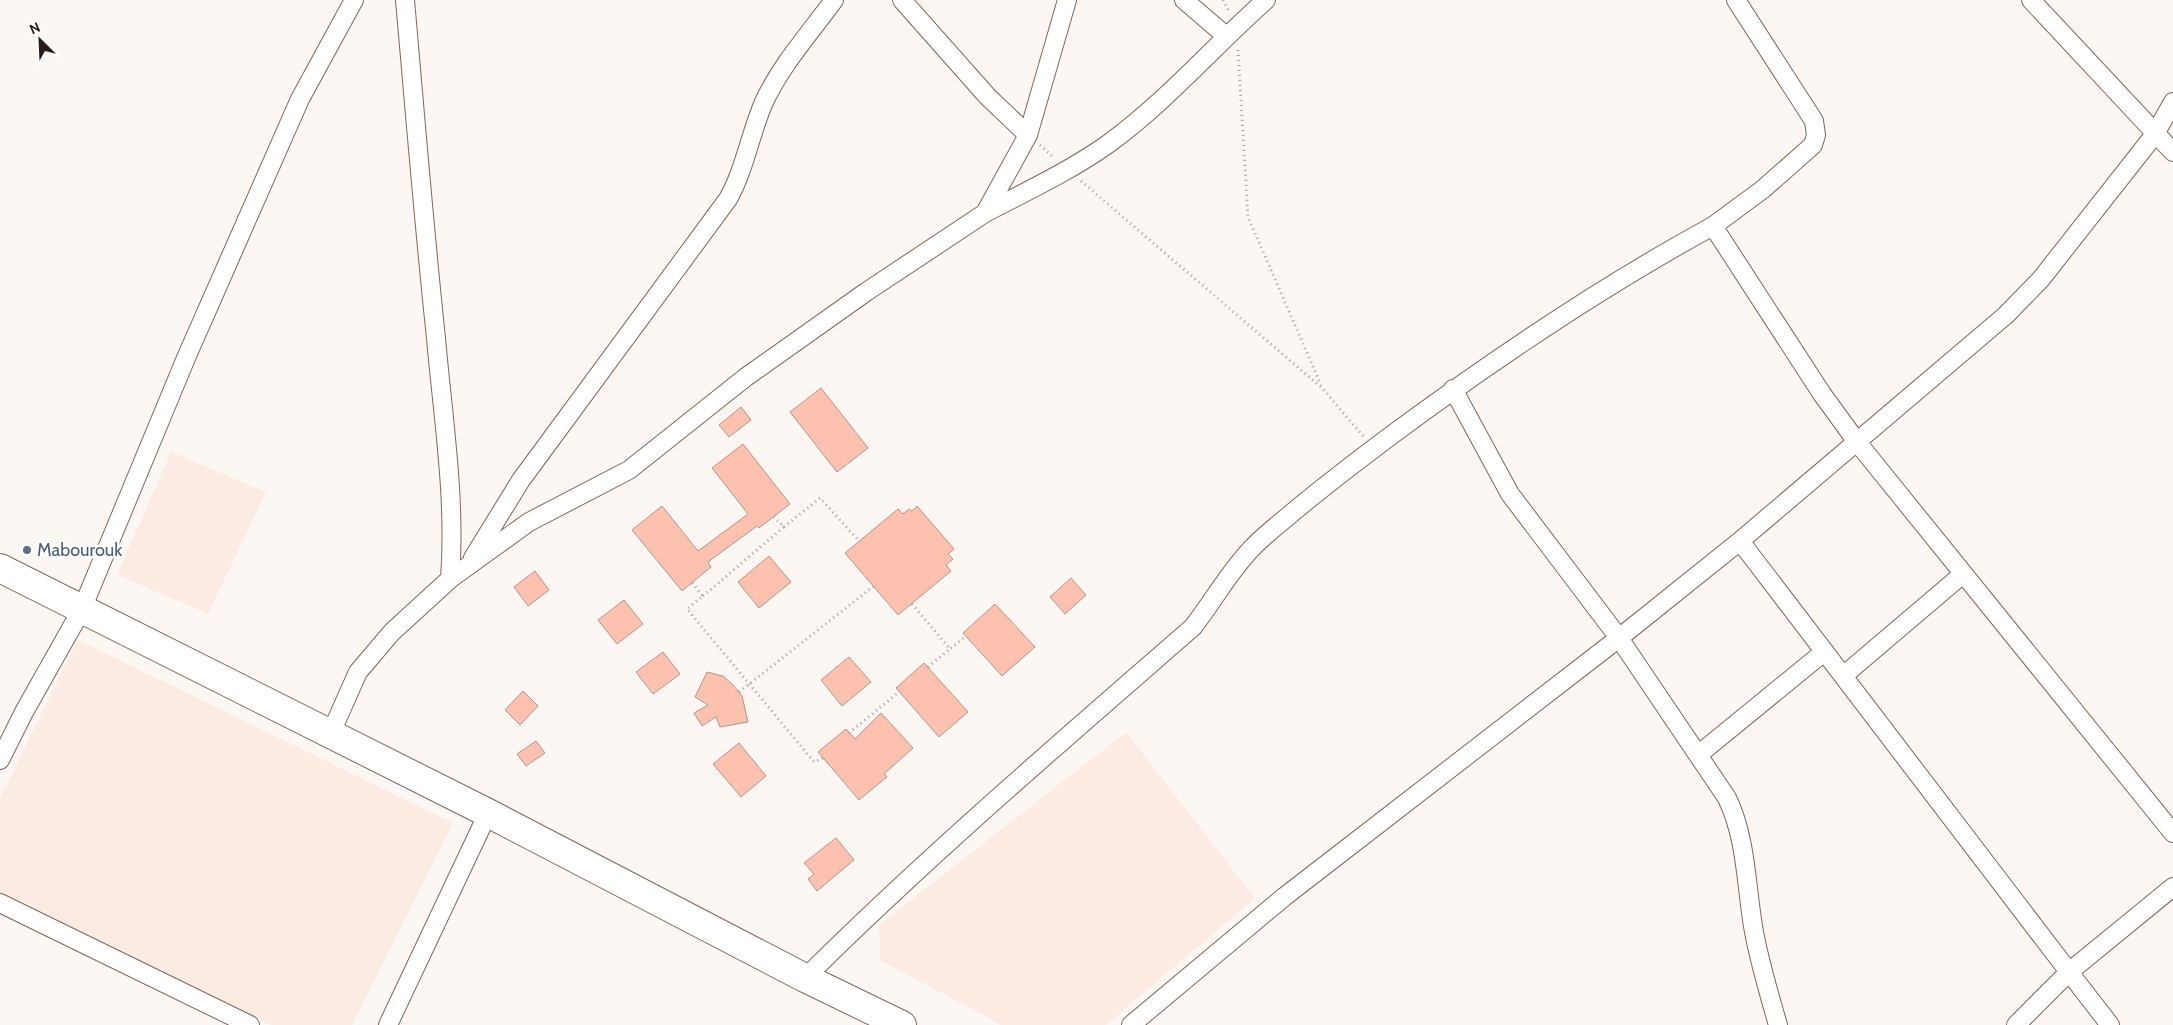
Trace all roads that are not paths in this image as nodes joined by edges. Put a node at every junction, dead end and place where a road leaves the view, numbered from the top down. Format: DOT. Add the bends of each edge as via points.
graph roads {
  1 [pos="354,0"];
  2 [pos="404,0"];
  3 [pos="834,0"];
  4 [pos="902,0"];
  5 [pos="1067,0"];
  6 [pos="1184,0"];
  7 [pos="1266,0"];
  8 [pos="1736,0"];
  9 [pos="2031,0"];
  10 [pos="1232,31"];
  11 [pos="2173,102"];
  12 [pos="2156,134"];
  13 [pos="1028,135"];
  14 [pos="2173,152"];
  15 [pos="985,213"];
  16 [pos="1713,226"];
  17 [pos="1453,389"];
  18 [pos="1857,442"];
  19 [pos="1740,541"];
  20 [pos="467,567"];
  21 [pos="0,568"];
  22 [pos="1963,574"];
  23 [pos="450,579"];
  24 [pos="82,609"];
  25 [pos="1619,638"];
  26 [pos="1824,652"];
  27 [pos="1843,676"];
  28 [pos="330,734"];
  29 [pos="1698,755"];
  30 [pos="0,760"];
  31 [pos="488,814"];
  32 [pos="2173,833"];
  33 [pos="2173,886"];
  34 [pos="0,903"];
  35 [pos="2069,972"];
  36 [pos="805,978"];
  37 [pos="875,1019"];
  38 [pos="250,1025"];
  39 [pos="388,1025"];
  40 [pos="902,1025"];
  41 [pos="1131,1025"];
  42 [pos="1778,1025"];
  43 [pos="2016,1025"];
  44 [pos="2110,1025"];
  1 -- 24 [label="street" via="300,98 186,358"];
  2 -- 23 [label="street" via="428,267 450,462"];
  3 -- 20 [label="street" via="766,99 728,200 521,480"];
  4 -- 13 [label="street" via="988,97"];
  5 -- 13 [label="street"];
  6 -- 10 [label="street"];
  7 -- 10 [label="street"];
  8 -- 16 [label="street" via="1814,122 1816,134 1813,145 1762,190"];
  9 -- 12 [label="street"];
  10 -- 15 [label="street" via="1194,69 1110,142 1068,170"];
  11 -- 12 [label="street"];
  12 -- 14 [label="street"];
  12 -- 18 [label="street" via="2047,272 2012,309"];
  13 -- 15 [label="street"];
  15 -- 20 [label="street" via="746,377 629,470 528,522"];
  16 -- 17 [label="street" via="1541,328"];
  16 -- 18 [label="street"];
  17 -- 25 [label="street" via="1510,494"];
  17 -- 36 [label="street" via="1374,448 1255,545 1193,627 1012,785"];
  18 -- 19 [label="street"];
  18 -- 22 [label="street"];
  19 -- 25 [label="street"];
  19 -- 26 [label="street"];
  20 -- 23 [label="street"];
  21 -- 24 [label="highway"];
  22 -- 27 [label="street"];
  22 -- 32 [label="street"];
  23 -- 28 [label="street" via="392,632 358,672"];
  24 -- 28 [label="highway"];
  24 -- 30 [label="street"];
  25 -- 29 [label="street"];
  25 -- 41 [label="street" via="1284,897"];
  26 -- 27 [label="street"];
  26 -- 29 [label="street"];
  27 -- 35 [label="street"];
  28 -- 31 [label="highway"];
  29 -- 42 [label="street" via="1727,798 1737,825 1754,933"];
  31 -- 36 [label="highway"];
  31 -- 39 [label="street"];
  33 -- 35 [label="street"];
  34 -- 38 [label="street"];
  35 -- 43 [label="street"];
  35 -- 44 [label="street"];
  36 -- 37 [label="highway"];
  37 -- 40 [label="highway"];
}
